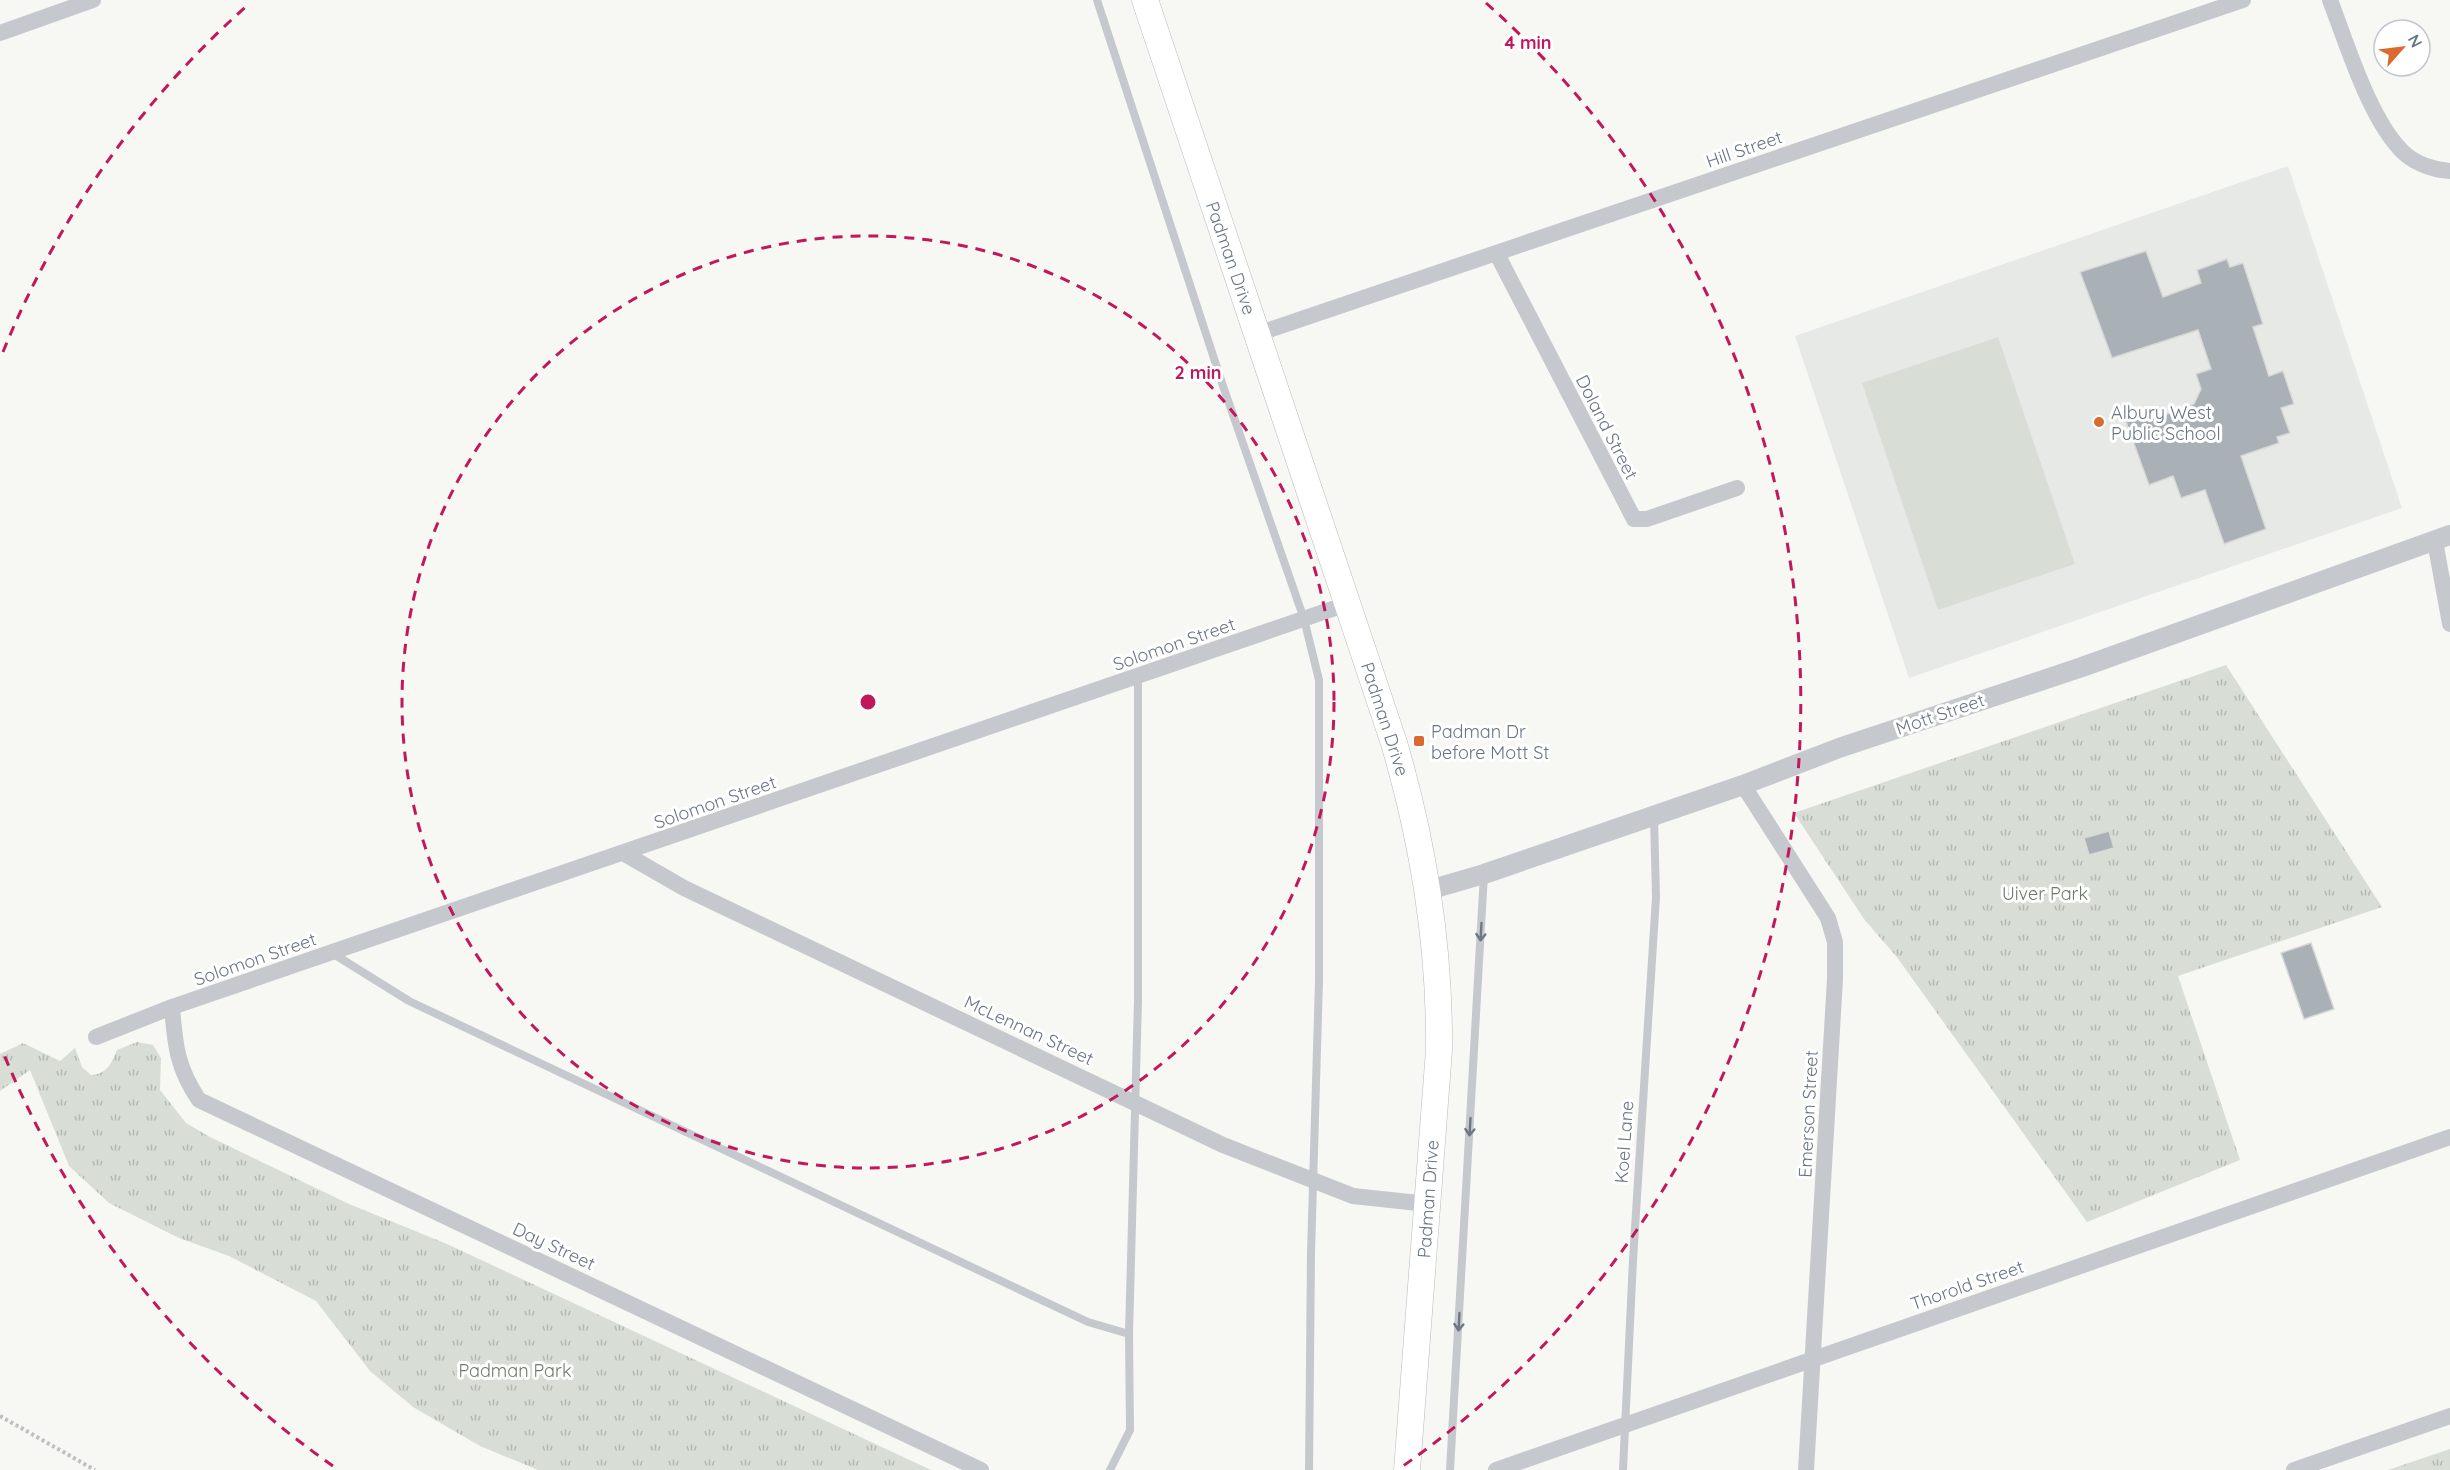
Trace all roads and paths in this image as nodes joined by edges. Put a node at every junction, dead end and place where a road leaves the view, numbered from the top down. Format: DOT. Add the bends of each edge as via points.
graph roads {
  1 [pos="93,0"];
  2 [pos="1097,0"];
  3 [pos="1145,0"];
  4 [pos="2243,0"];
  5 [pos="2330,0"];
  6 [pos="0,33"];
  7 [pos="2450,171"];
  8 [pos="1497,254"];
  9 [pos="1257,334"];
  10 [pos="1737,488"];
  11 [pos="2442,538"];
  12 [pos="1347,604"];
  13 [pos="1304,619"];
  14 [pos="2450,624"];
  15 [pos="1138,678"];
  16 [pos="1743,785"];
  17 [pos="1654,816"];
  18 [pos="625,854"];
  19 [pos="1484,874"];
  20 [pos="1429,890"];
  21 [pos="332,953"];
  22 [pos="172,1007"];
  23 [pos="96,1036"];
  24 [pos="1135,1102"];
  25 [pos="2450,1137"];
  26 [pos="1314,1183"];
  27 [pos="1428,1204"];
  28 [pos="1129,1334"];
  29 [pos="1813,1360"];
  30 [pos="0,1416"];
  31 [pos="2450,1416"];
  32 [pos="1626,1425"];
  33 [pos="95,1470"];
  34 [pos="981,1470"];
  35 [pos="1110,1470"];
  36 [pos="1309,1470"];
  37 [pos="1407,1470"];
  38 [pos="1450,1470"];
  39 [pos="1496,1470"];
  40 [pos="1623,1470"];
  41 [pos="1806,1470"];
  42 [pos="2294,1470"];
  1 -- 6 [label="street"];
  2 -- 13 [label="lane"];
  3 -- 9 [label="main road, Padman Drive"];
  4 -- 8 [label="street, Hill Street"];
  5 -- 7 [label="street" via="2372,105 2393,141 2425,166"];
  8 -- 9 [label="street, Hill Street"];
  8 -- 10 [label="street, Doland Street" via="1634,519 1647,519"];
  9 -- 12 [label="main road, Padman Drive"];
  11 -- 14 [label="street"];
  11 -- 16 [label="street, Mott Street"];
  12 -- 13 [label="street, Solomon Street"];
  12 -- 20 [label="main road, Padman Drive" via="1406,783"];
  13 -- 15 [label="street, Solomon Street"];
  13 -- 26 [label="lane" via="1314,653 1320,706"];
  15 -- 18 [label="street, Solomon Street"];
  15 -- 24 [label="lane"];
  16 -- 17 [label="street, Mott Street"];
  16 -- 29 [label="street, Emerson Street" via="1824,911 1835,942"];
  17 -- 19 [label="street, Mott Street"];
  17 -- 32 [label="lane, Koel Lane" via="1656,897"];
  18 -- 21 [label="street, Solomon Street"];
  18 -- 24 [label="street, McLennan Street" via="684,888"];
  19 -- 20 [label="street, Mott Street"];
  19 -- 38 [label="lane, one-way"];
  20 -- 27 [label="main road, Padman Drive" via="1439,993 1439,1050"];
  21 -- 22 [label="street, Solomon Street"];
  21 -- 28 [label="lane" via="409,1001 1088,1322"];
  22 -- 23 [label="street, Solomon Street"];
  22 -- 34 [label="street, Day Street" via="176,1054 185,1080 199,1100"];
  24 -- 26 [label="street, McLennan Street"];
  24 -- 28 [label="lane"];
  25 -- 29 [label="street, Thorold Street"];
  26 -- 27 [label="street, McLennan Street" via="1373,1200"];
  26 -- 36 [label="lane"];
  27 -- 37 [label="main road, Padman Drive"];
  28 -- 35 [label="lane" via="1130,1430"];
  29 -- 32 [label="street, Thorold Street"];
  29 -- 41 [label="street, Emerson Street"];
  30 -- 33 [label="path"];
  31 -- 42 [label="street"];
  32 -- 39 [label="street, Thorold Street"];
  32 -- 40 [label="lane, Koel Lane"];
}
